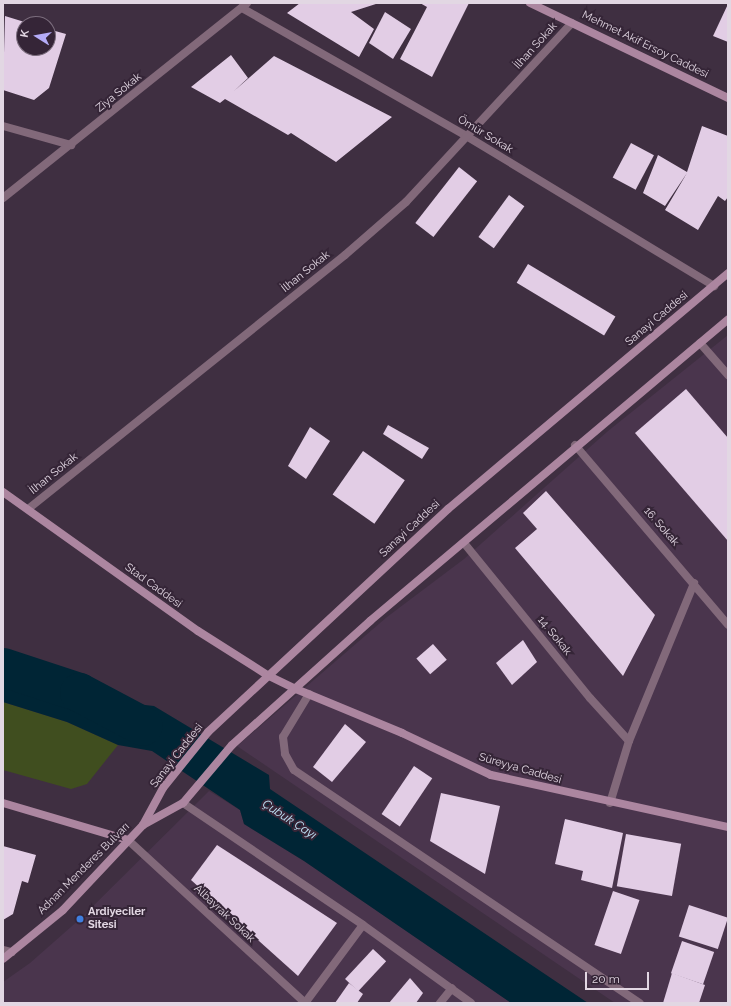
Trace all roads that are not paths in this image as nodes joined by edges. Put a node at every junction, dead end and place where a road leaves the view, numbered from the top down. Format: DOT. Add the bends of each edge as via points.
graph roads {
  1 [pos="530,3"];
  2 [pos="245,6"];
  3 [pos="572,23"];
  4 [pos="728,98"];
  5 [pos="3,126"];
  6 [pos="468,137"];
  7 [pos="71,145"];
  8 [pos="3,198"];
  9 [pos="728,273"];
  10 [pos="714,286"];
  11 [pos="728,320"];
  12 [pos="700,343"];
  13 [pos="728,375"];
  14 [pos="576,445"];
  15 [pos="3,492"];
  16 [pos="28,509"];
  17 [pos="464,543"];
  18 [pos="694,583"];
  19 [pos="728,625"];
  20 [pos="269,676"];
  21 [pos="296,689"];
  22 [pos="309,694"];
  23 [pos="629,741"];
  24 [pos="3,803"];
  25 [pos="183,803"];
  26 [pos="610,803"];
  27 [pos="143,825"];
  28 [pos="728,827"];
  29 [pos="128,840"];
  30 [pos="363,925"];
  31 [pos="3,950"];
  32 [pos="12,952"];
  33 [pos="3,959"];
  34 [pos="452,988"];
  35 [pos="305,1003"];
  36 [pos="440,1003"];
  37 [pos="471,1003"];
  38 [pos="640,1003"];
  1 -- 3 [label="main road, Mehmet Akif Ersoy Caddesi"];
  2 -- 6 [label="street, Ömür Sokak"];
  2 -- 7 [label="street, Ziya Sokak"];
  3 -- 4 [label="main road, Mehmet Akif Ersoy Caddesi"];
  3 -- 6 [label="street, İlhan Sokak"];
  5 -- 7 [label="street"];
  6 -- 10 [label="street, Ömür Sokak"];
  6 -- 16 [label="street, İlhan Sokak" via="406,202 345,255"];
  7 -- 8 [label="street, Ziya Sokak"];
  9 -- 10 [label="main road, Sanayi Caddesi"];
  10 -- 20 [label="main road, Sanayi Caddesi" via="448,509"];
  11 -- 12 [label="main road"];
  12 -- 13 [label="street"];
  12 -- 14 [label="main road"];
  14 -- 17 [label="main road"];
  14 -- 18 [label="street, 16. Sokak"];
  15 -- 16 [label="main road, Stad Caddesi"];
  16 -- 20 [label="main road, Stad Caddesi" via="198,631"];
  17 -- 21 [label="main road" via="370,621"];
  17 -- 23 [label="street, 14. Sokak" via="590,698"];
  18 -- 19 [label="street, 16. Sokak"];
  18 -- 23 [label="street"];
  20 -- 21 [label="main road, Stad Caddesi"];
  20 -- 27 [label="main road, Sanayi Caddesi" via="208,732 163,788"];
  21 -- 22 [label="main road, Süreyya Caddesi"];
  21 -- 25 [label="main road" via="232,745"];
  22 -- 26 [label="main road, Süreyya Caddesi" via="491,775"];
  22 -- 38 [label="street" via="284,737 285,754 294,770"];
  23 -- 26 [label="street"];
  24 -- 29 [label="main road"];
  25 -- 27 [label="main road"];
  25 -- 30 [label="street"];
  26 -- 28 [label="main road, Süreyya Caddesi"];
  27 -- 29 [label="main road, Adnan Menderes Bulvarı"];
  29 -- 32 [label="main road, Adnan Menderes Bulvarı" via="62,910"];
  29 -- 35 [label="street, Albayrak Sokak"];
  30 -- 34 [label="street"];
  30 -- 35 [label="street"];
  31 -- 32 [label="street"];
  32 -- 33 [label="main road, Adnan Menderes Bulvarı"];
  34 -- 36 [label="street"];
  34 -- 37 [label="street"];
}
